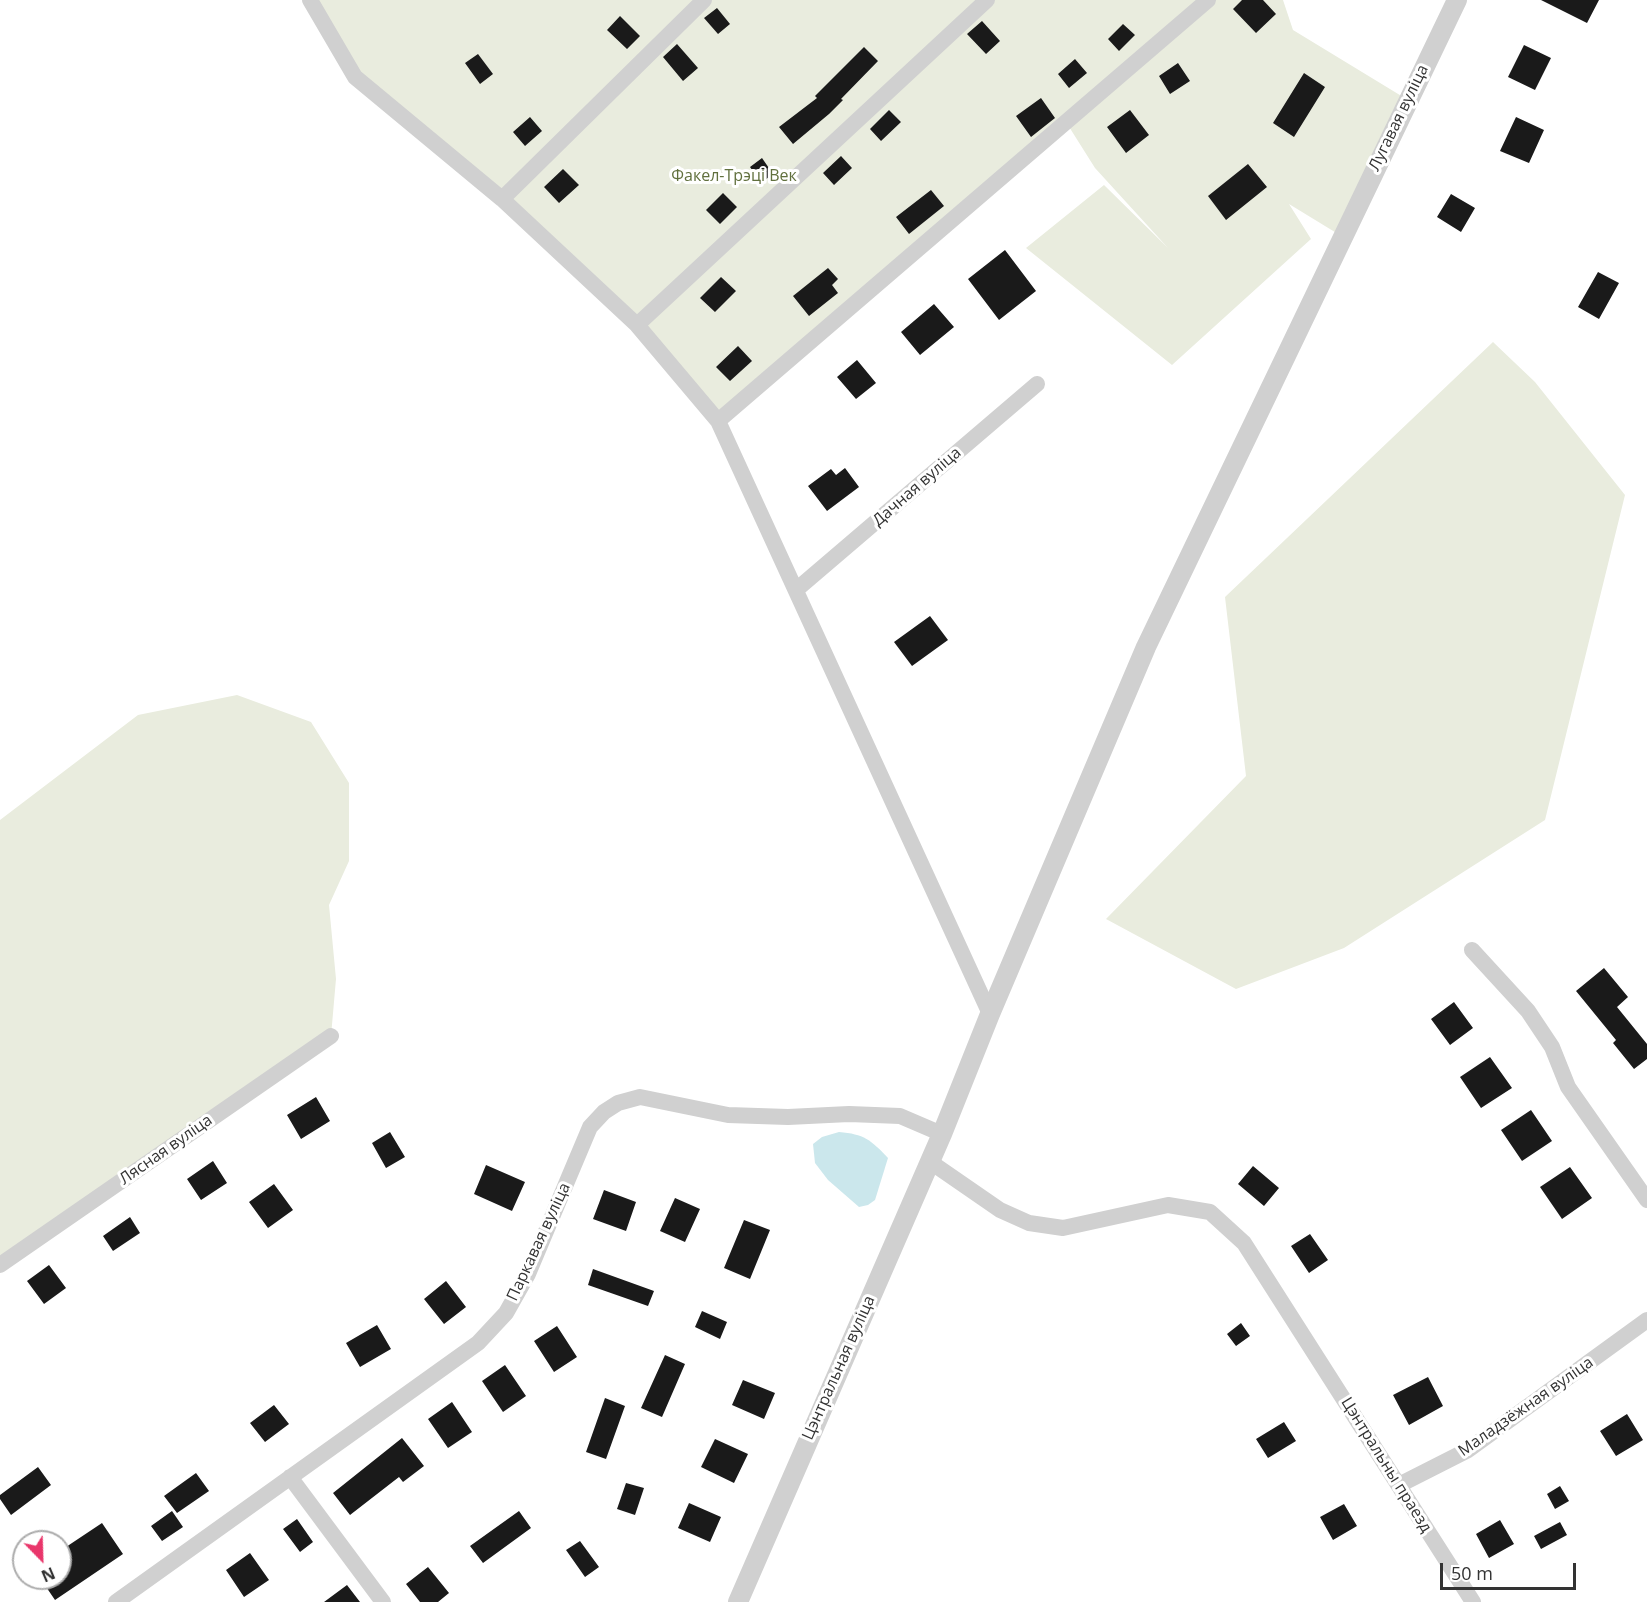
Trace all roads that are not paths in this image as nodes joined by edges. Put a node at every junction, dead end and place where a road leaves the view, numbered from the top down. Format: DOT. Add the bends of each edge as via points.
graph roads {
  1 [pos="310,0"];
  2 [pos="704,0"];
  3 [pos="987,0"];
  4 [pos="1208,0"];
  5 [pos="1457,0"];
  6 [pos="502,199"];
  7 [pos="637,325"];
  8 [pos="1037,384"];
  9 [pos="718,421"];
  10 [pos="796,590"];
  11 [pos="1472,950"];
  12 [pos="990,1014"];
  13 [pos="332,1036"];
  14 [pos="942,1134"];
  15 [pos="929,1161"];
  16 [pos="1647,1200"];
  17 [pos="0,1264"];
  18 [pos="1647,1320"];
  19 [pos="290,1477"];
  20 [pos="1399,1485"];
  21 [pos="116,1602"];
  22 [pos="383,1602"];
  23 [pos="738,1602"];
  24 [pos="1473,1602"];
  1 -- 6 [label="street" via="355,77"];
  2 -- 6 [label="street"];
  3 -- 7 [label="street"];
  4 -- 9 [label="street"];
  5 -- 12 [label="street, Лугавая вуліца" via="1146,647"];
  6 -- 7 [label="street"];
  7 -- 9 [label="street"];
  8 -- 10 [label="street, Дачная вуліца"];
  9 -- 10 [label="street"];
  10 -- 12 [label="street"];
  11 -- 16 [label="street" via="1528,1011 1551,1047 1568,1087"];
  12 -- 14 [label="street, Цэнтральная вуліца"];
  13 -- 17 [label="street, Лясная вуліца"];
  14 -- 15 [label="street, Цэнтральная вуліца"];
  14 -- 19 [label="street, Паркавая вуліца" via="900,1116 728,1114 640,1097 618,1103 590,1127 528,1274 506,1313 478,1343"];
  15 -- 20 [label="street, Цэнтральны праезд" via="1000,1210 1029,1223 1063,1228 1168,1205 1210,1212 1244,1243"];
  15 -- 23 [label="street, Цэнтральная вуліца"];
  18 -- 20 [label="street, Маладзёжная вуліца" via="1468,1450"];
  19 -- 21 [label="street, Паркавая вуліца"];
  19 -- 22 [label="street"];
  20 -- 24 [label="street, Цэнтральны праезд"];
}
